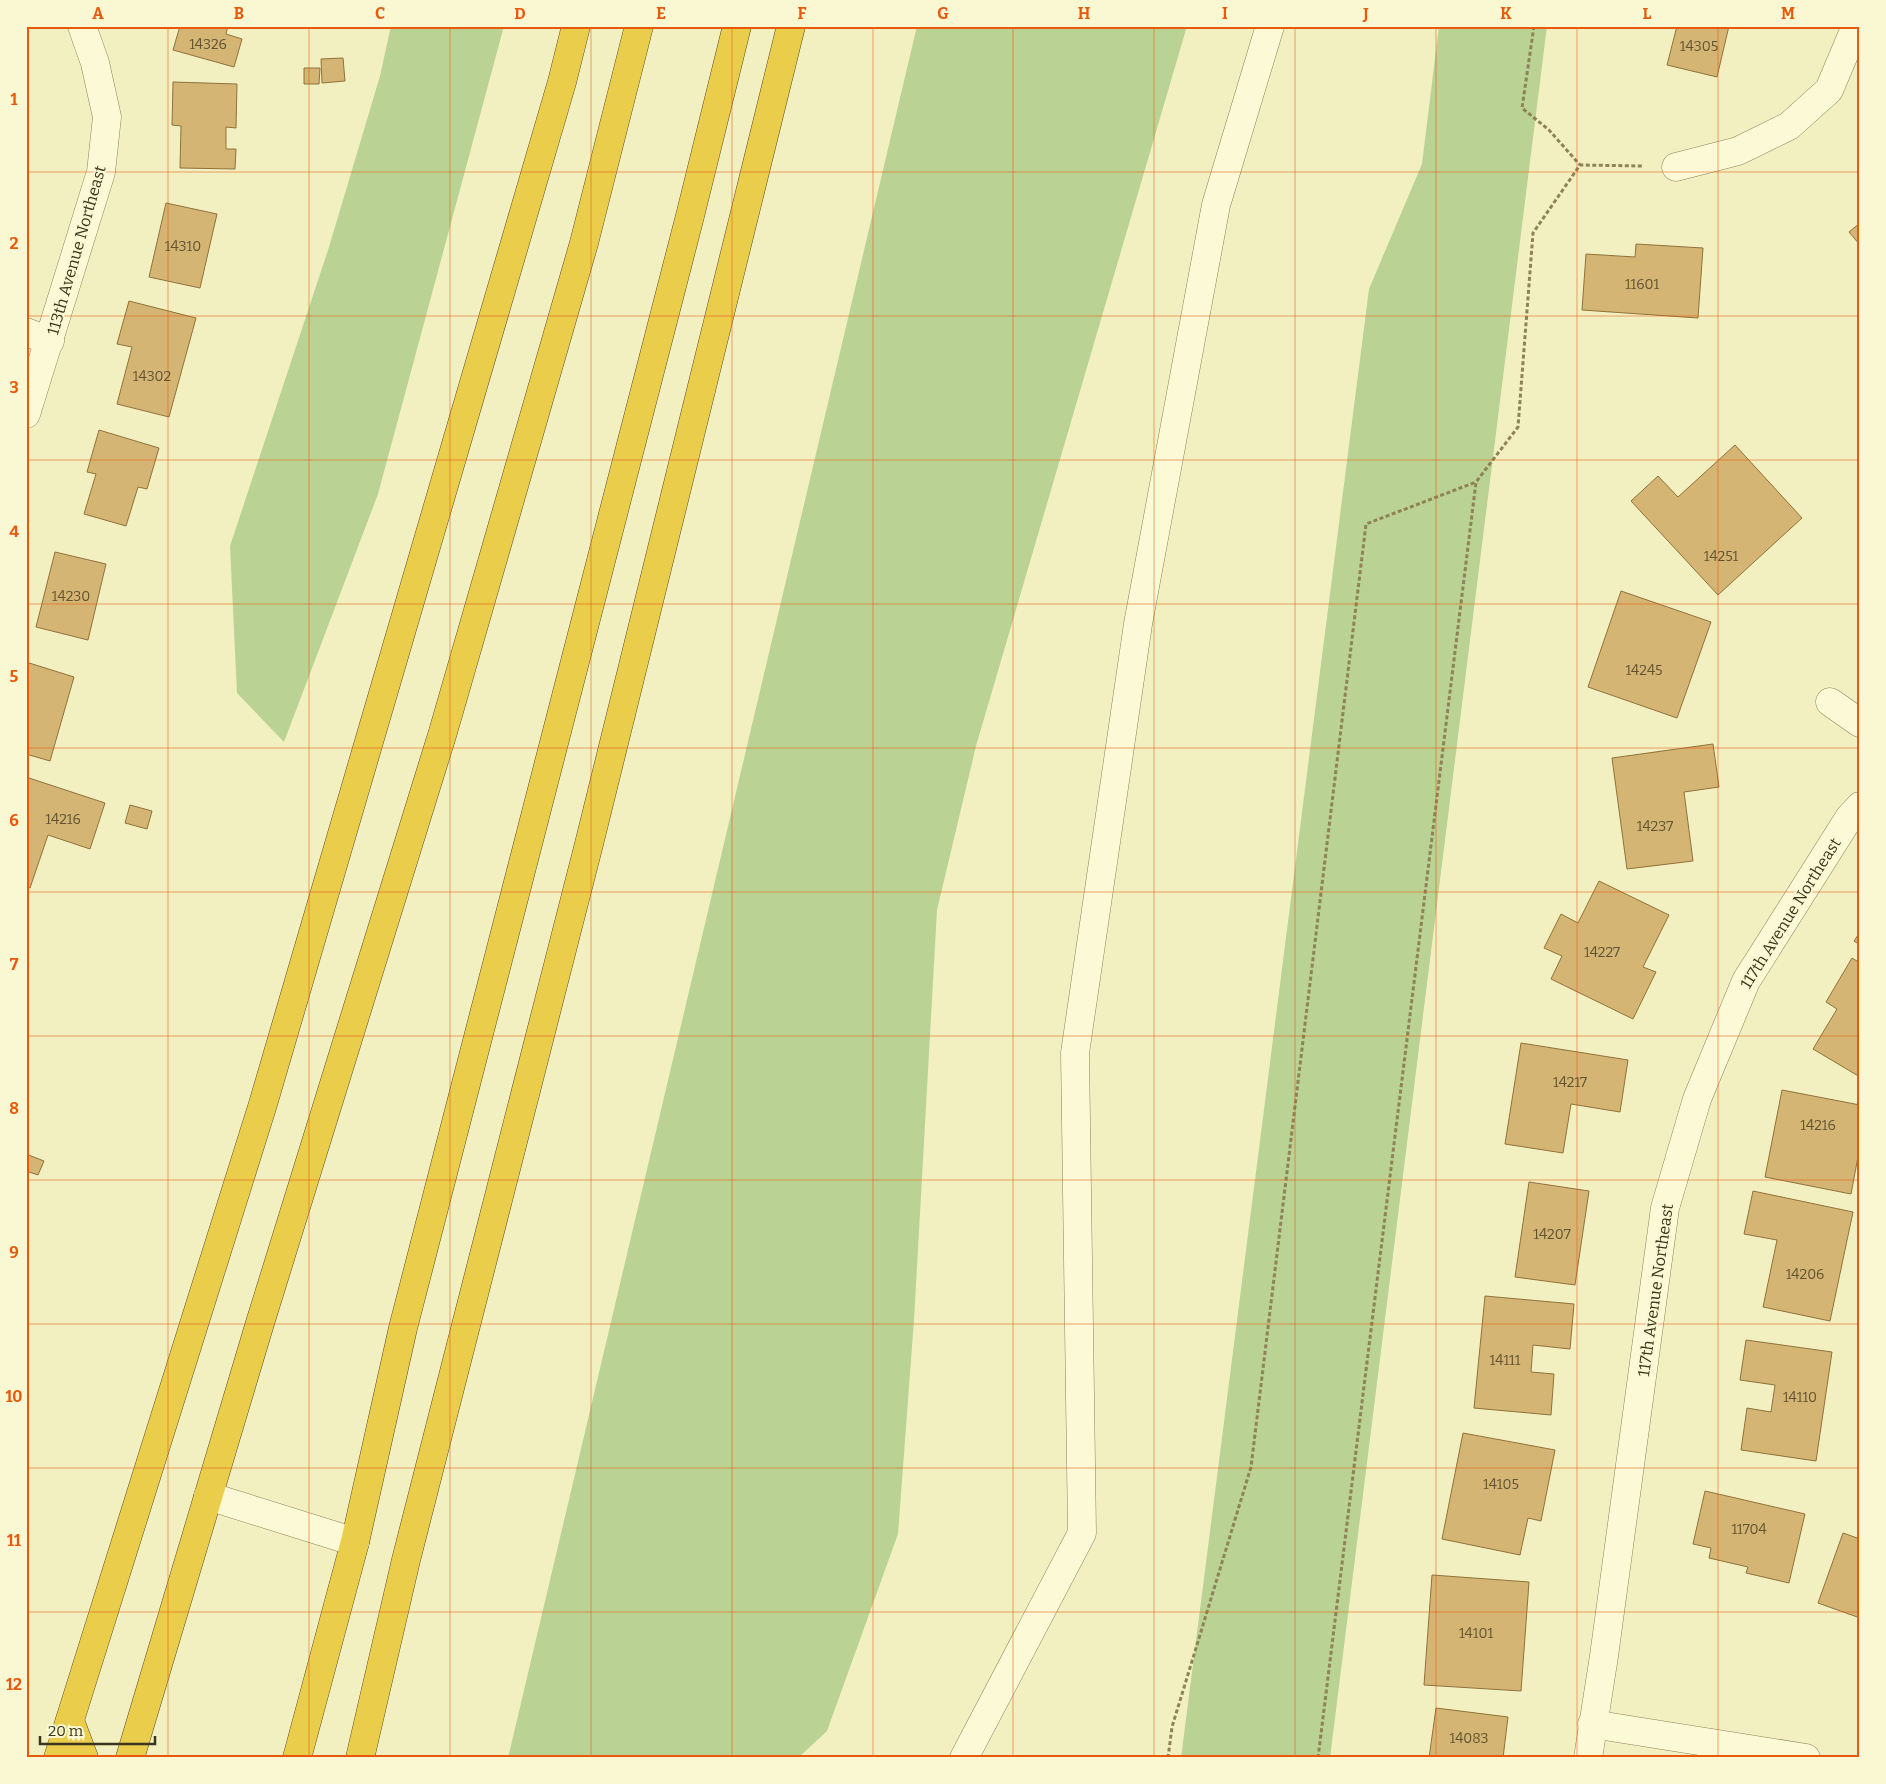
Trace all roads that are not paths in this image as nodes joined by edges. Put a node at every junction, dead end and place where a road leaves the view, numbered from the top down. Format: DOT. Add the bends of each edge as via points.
graph roads {
  1 [pos="82,26"];
  2 [pos="576,26"];
  3 [pos="639,26"];
  4 [pos="737,26"];
  5 [pos="792,26"];
  6 [pos="1270,26"];
  7 [pos="1856,26"];
  8 [pos="1676,167"];
  9 [pos="38,336"];
  10 [pos="26,414"];
  11 [pos="1830,702"];
  12 [pos="1860,723"];
  13 [pos="1860,806"];
  14 [pos="208,1496"];
  15 [pos="355,1542"];
  16 [pos="70,1721"];
  17 [pos="1592,1724"];
  18 [pos="58,1758"];
  19 [pos="84,1758"];
  20 [pos="130,1758"];
  21 [pos="297,1758"];
  22 [pos="360,1758"];
  23 [pos="964,1758"];
  24 [pos="1588,1758"];
  25 [pos="1806,1758"];
  1 -- 9 [label="street, 113th Avenue Northeast" via="95,63 107,117 101,172"];
  2 -- 16 [label="highway" via="557,101 263,1104"];
  3 -- 14 [label="highway" via="584,243 443,732"];
  4 -- 15 [label="highway" via="403,1328"];
  5 -- 22 [label="highway" via="589,844 406,1560"];
  6 -- 23 [label="street" via="1214,215 1138,624 1075,1053 1082,1534"];
  7 -- 8 [label="street" via="1829,90 1789,126 1738,151"];
  9 -- 10 [label="street, 113th Avenue Northeast"];
  11 -- 12 [label="street"];
  13 -- 17 [label="street, 117th Avenue Northeast" via="1849,818 1746,981 1697,1099 1665,1208"];
  14 -- 15 [label="street"];
  14 -- 20 [label="highway"];
  15 -- 21 [label="highway"];
  16 -- 18 [label="highway"];
  16 -- 19 [label="highway"];
  17 -- 24 [label="street, 117th Avenue Northeast"];
  17 -- 25 [label="street"];
}
